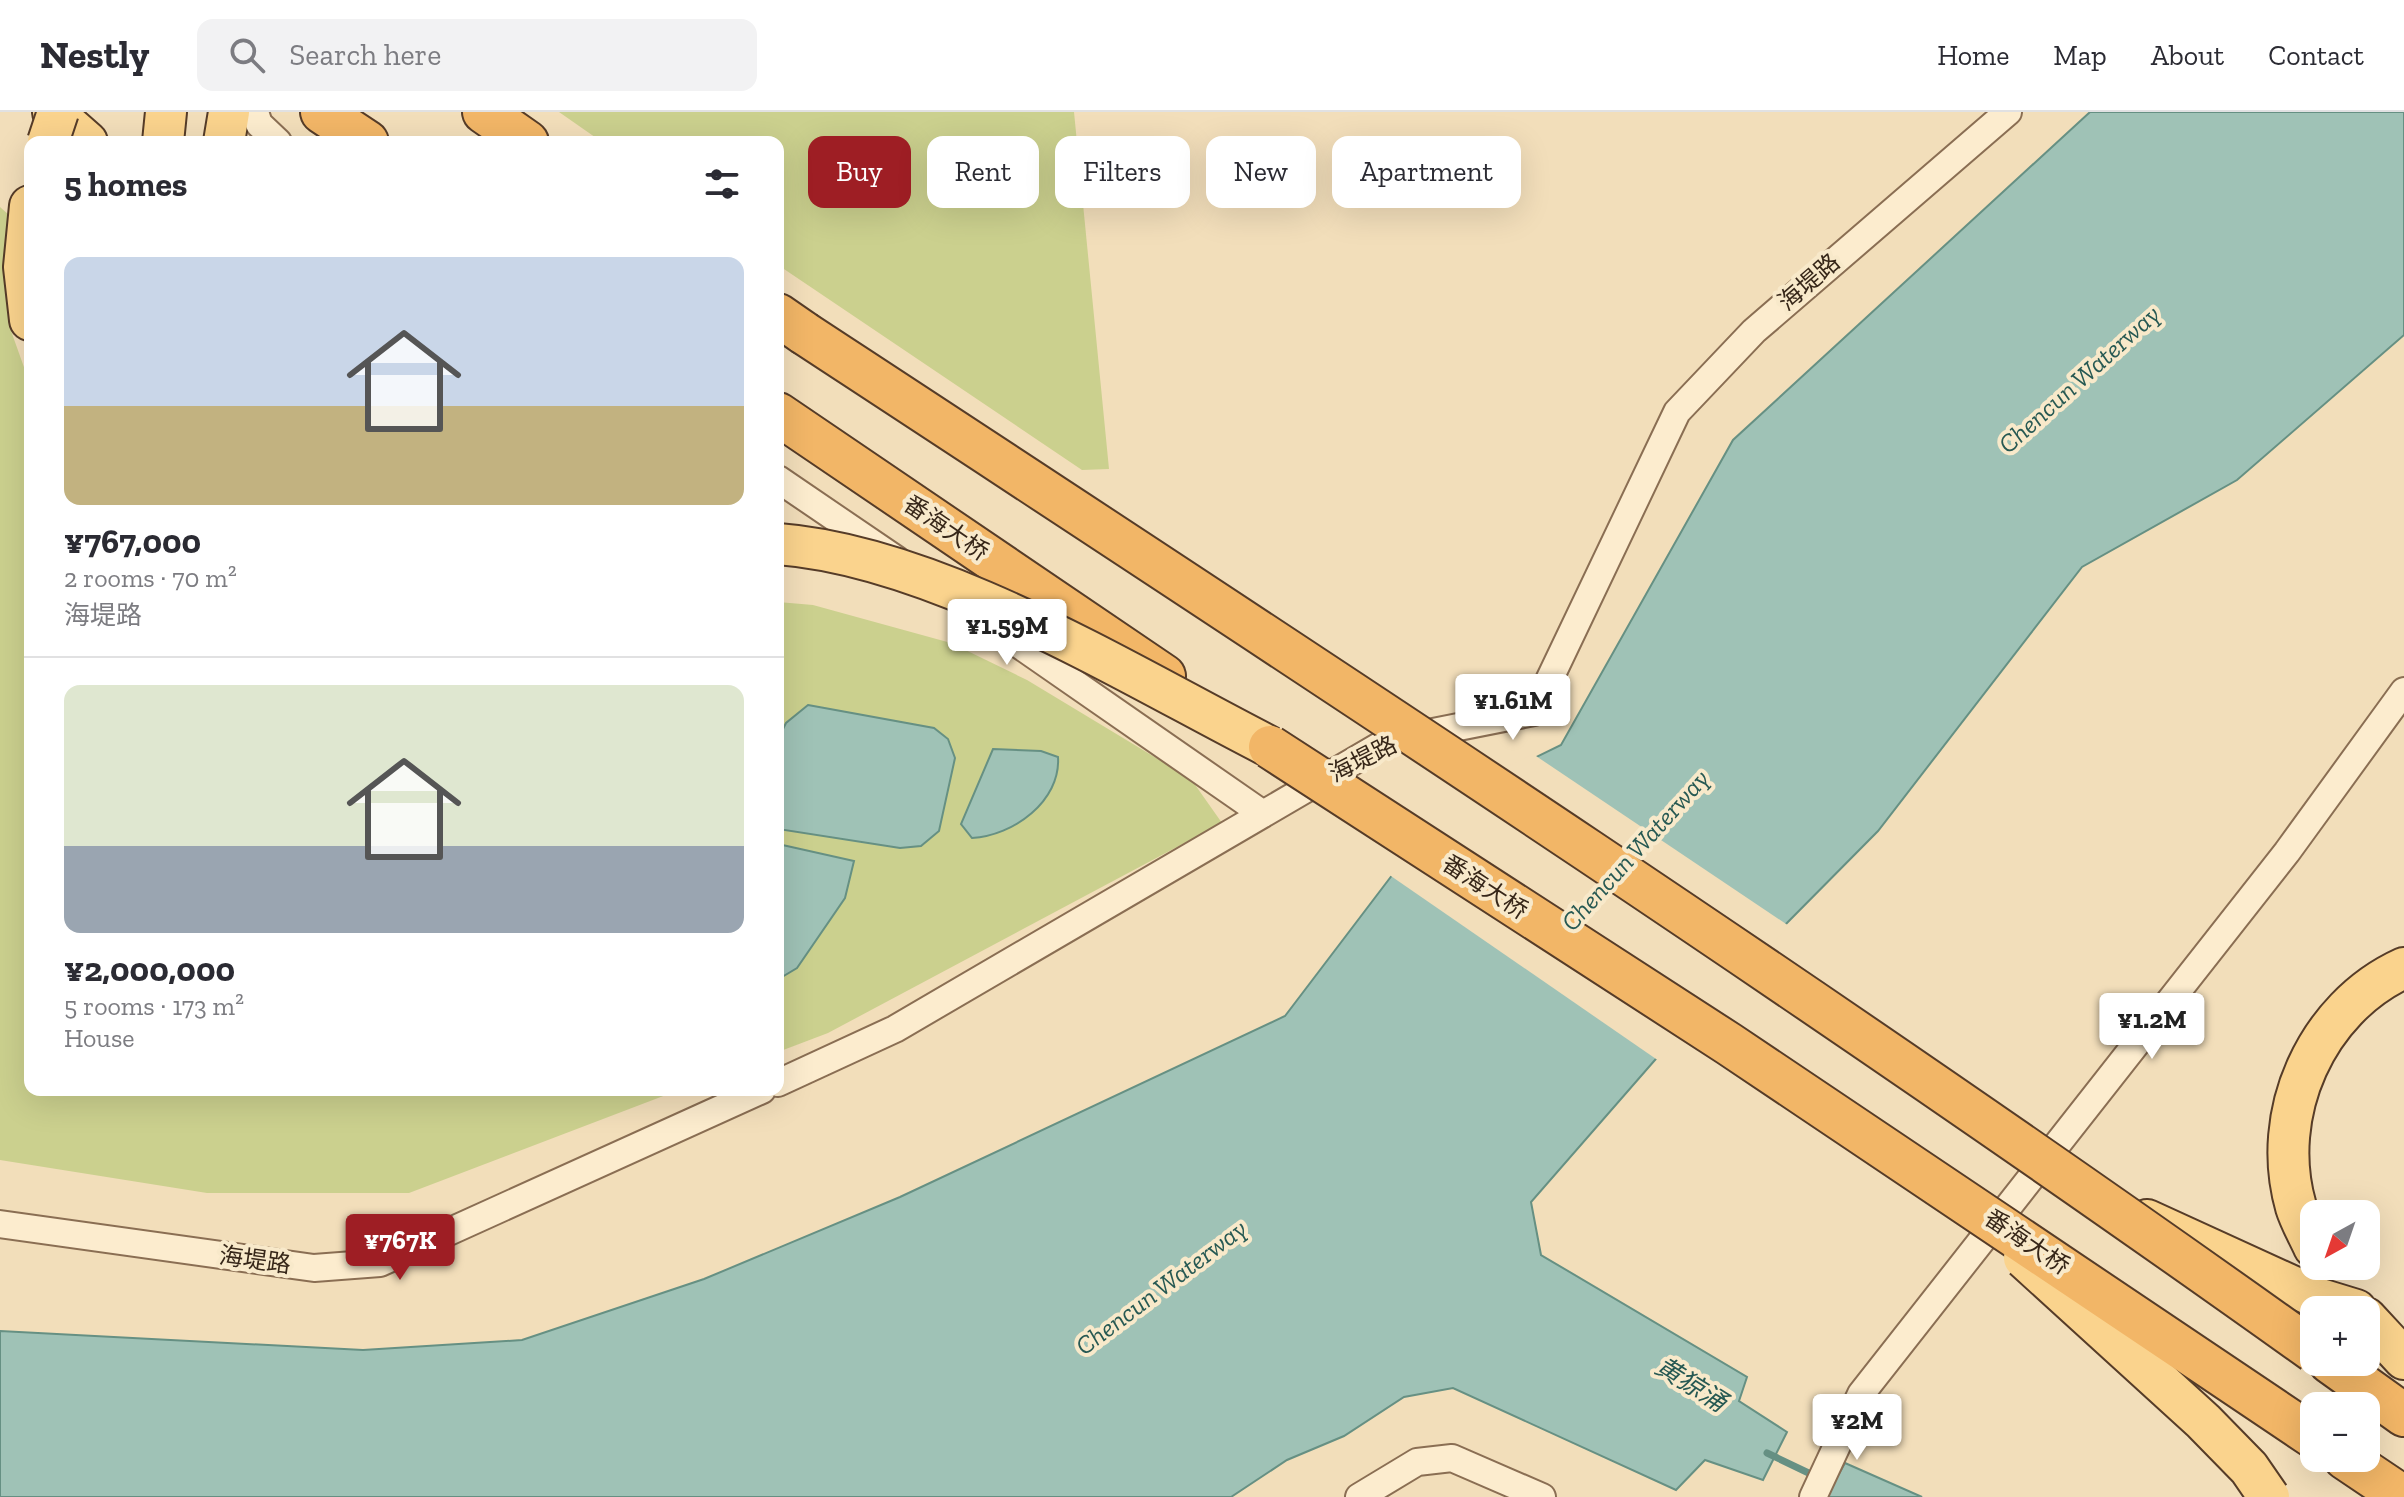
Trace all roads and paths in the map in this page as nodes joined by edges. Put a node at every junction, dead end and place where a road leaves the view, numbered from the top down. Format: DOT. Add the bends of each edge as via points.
graph roads {
  1 [pos="56,112"];
  2 [pos="166,112"];
  3 [pos="229,112"];
  4 [pos="255,112"];
  5 [pos="322,112"];
  6 [pos="484,112"];
  7 [pos="2008,112"];
  8 [pos="50,136"];
  9 [pos="81,136"];
  10 [pos="164,136"];
  11 [pos="225,136"];
  12 [pos="272,136"];
  13 [pos="358,136"];
  14 [pos="518,136"];
  15 [pos="791,324"];
  16 [pos="784,418"];
  17 [pos="784,483"];
  18 [pos="784,544"];
  19 [pos="2404,691"];
  20 [pos="1270,747"];
  21 [pos="1263,814"];
  22 [pos="2404,968"];
  23 [pos="784,1080"];
  24 [pos="749,1096"];
  25 [pos="1947,1188"];
  26 [pos="2104,1200"];
  27 [pos="2300,1216"];
  28 [pos="0,1224"];
  29 [pos="2313,1296"];
  30 [pos="2380,1313"];
  31 [pos="2404,1324"];
  32 [pos="2380,1332"];
  33 [pos="2300,1341"];
  34 [pos="2404,1359"];
  35 [pos="2350,1376"];
  36 [pos="2404,1415"];
  37 [pos="2300,1428"];
  38 [pos="2366,1472"];
  39 [pos="1359,1497"];
  40 [pos="1542,1497"];
  41 [pos="1813,1497"];
  42 [pos="2269,1497"];
  43 [pos="2403,1497"];
  1 -- 8 [label="main road, bridge"];
  1 -- 9 [label="main road"];
  2 -- 10 [label="main road"];
  3 -- 11 [label="main road"];
  4 -- 12 [label="street"];
  5 -- 13 [label="highway"];
  6 -- 14 [label="highway"];
  7 -- 21 [label="street, 海堤路" via="1754,331 1677,412 1534,712 1388,741"];
  15 -- 26 [label="highway, bridge" via="1524,806"];
  16 -- 20 [label="highway, 番海大桥, bridge"];
  17 -- 21 [label="street"];
  18 -- 20 [label="main road, bridge" via="948,588 1025,621"];
  19 -- 41 [label="street" via="2287,852 2075,1117 1856,1405"];
  20 -- 25 [label="highway, 番海大桥, bridge"];
  21 -- 23 [label="street, 海堤路" via="895,1029"];
  22 -- 27 [label="main road" via="2382,978 2339,1017 2310,1057 2291,1108 2289,1158"];
  24 -- 28 [label="street, 海堤路" via="380,1263 314,1268"];
  25 -- 37 [label="highway, 番海大桥, bridge"];
  25 -- 42 [label="main road, bridge" via="2203,1421"];
  26 -- 29 [label="main road"];
  26 -- 33 [label="highway, bridge"];
  30 -- 31 [label="main road"];
  32 -- 34 [label="main road"];
  35 -- 36 [label="highway"];
  38 -- 43 [label="highway"];
  39 -- 40 [label="street" via="1417,1462 1452,1458"];
}
